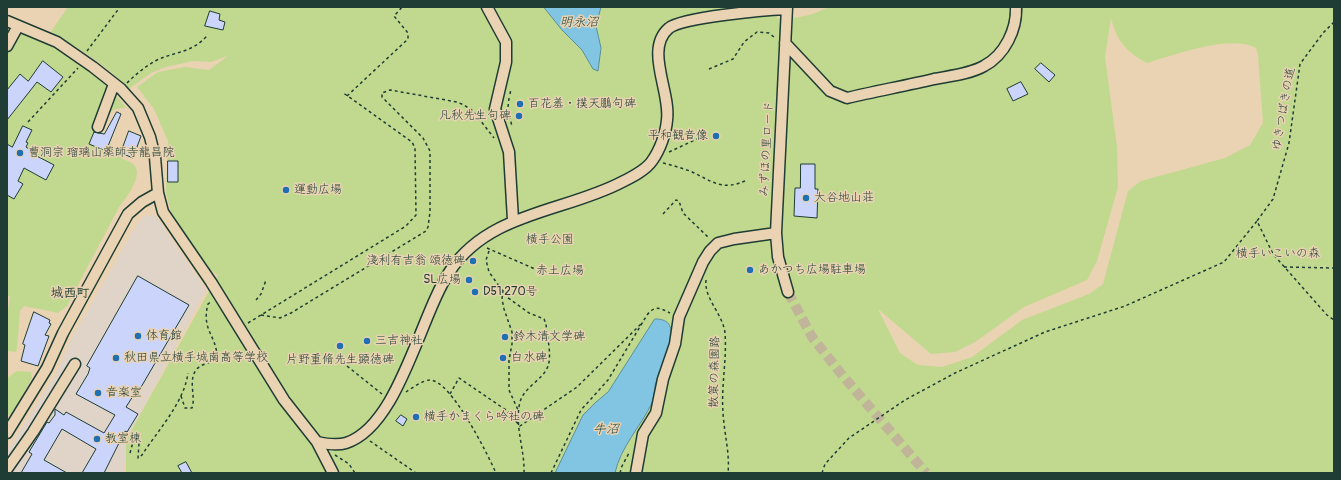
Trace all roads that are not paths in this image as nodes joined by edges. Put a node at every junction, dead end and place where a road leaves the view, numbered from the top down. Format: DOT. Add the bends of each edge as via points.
graph roads {
  1 [pos="487,7"];
  2 [pos="1016,7"];
  3 [pos="787,8"];
  4 [pos="7,21"];
  5 [pos="18,26"];
  6 [pos="781,41"];
  7 [pos="7,46"];
  8 [pos="118,86"];
  9 [pos="98,126"];
  10 [pos="158,194"];
  11 [pos="513,220"];
  12 [pos="776,233"];
  13 [pos="788,292"];
  14 [pos="75,364"];
  15 [pos="10,422"];
  16 [pos="7,433"];
  17 [pos="316,442"];
  18 [pos="7,469"];
  19 [pos="333,473"];
  20 [pos="636,473"];
  1 -- 11 [label="street" via="506,42 506,62 496,109 509,152"];
  2 -- 6 [label="street" via="1016,25 1010,39 999,54 985,66 957,75 847,98 830,91"];
  3 -- 6 [label="street, みずほの里ロード"];
  3 -- 11 [label="street" via="693,20 669,28 660,38 657,51 666,95 667,119 662,141 652,162 607,190"];
  4 -- 5 [label="street"];
  5 -- 7 [label="street"];
  5 -- 8 [label="street" via="57,42"];
  6 -- 12 [label="street, みずほの里ロード"];
  8 -- 9 [label="street"];
  8 -- 10 [label="street" via="138,108 150,137 155,157"];
  10 -- 15 [label="street" via="142,202 128,214 63,333 47,368"];
  10 -- 17 [label="street" via="163,212 220,295 284,400"];
  11 -- 17 [label="street" via="480,241 450,271 383,413 361,434 346,443 331,445"];
  12 -- 13 [label="street, みずほの里ロード" via="778,257"];
  12 -- 20 [label="street" via="734,239 716,245 703,262 679,317 675,344 662,379 656,413 643,434"];
  14 -- 18 [label="street"];
  15 -- 16 [label="street"];
  17 -- 19 [label="street"];
}
